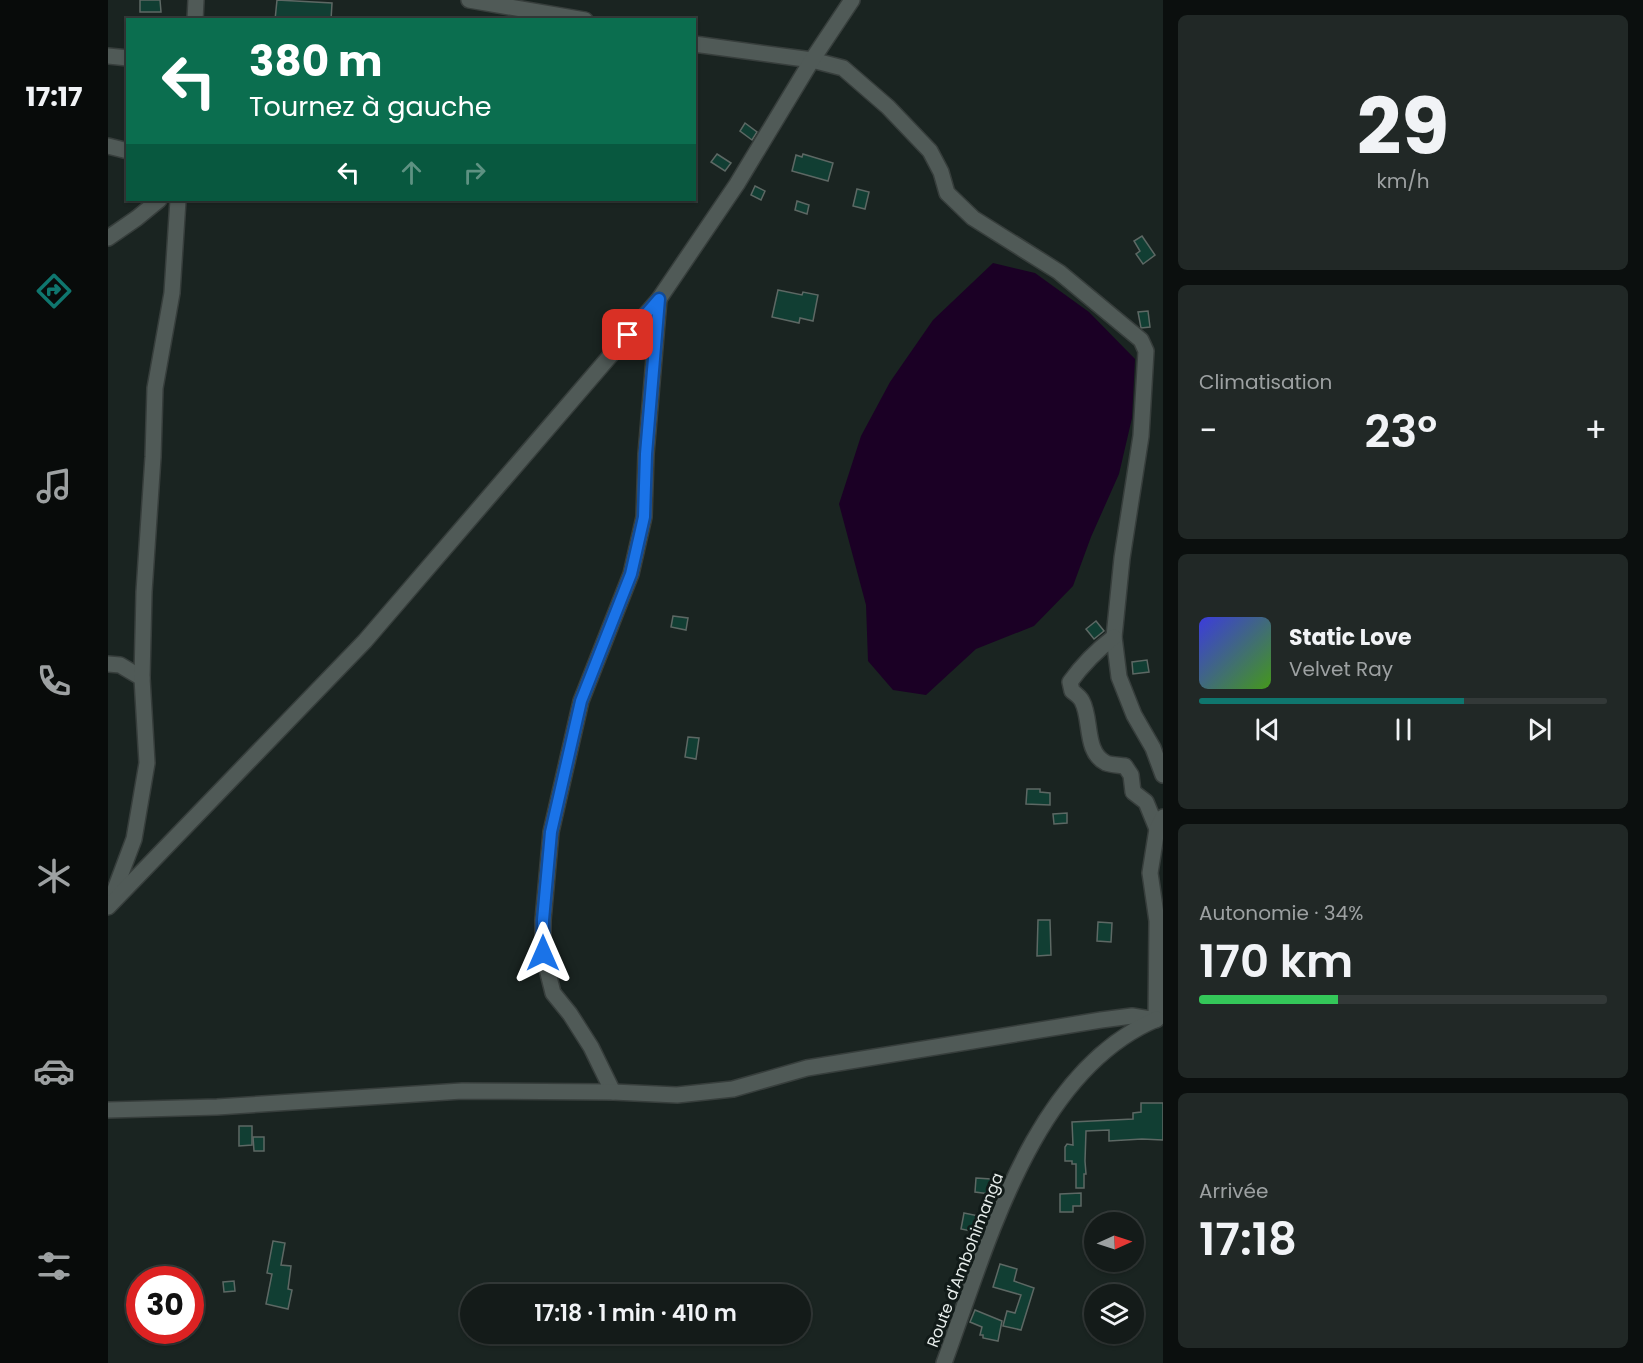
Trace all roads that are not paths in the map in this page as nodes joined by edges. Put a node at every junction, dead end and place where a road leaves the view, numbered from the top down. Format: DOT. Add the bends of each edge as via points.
graph roads {
  1 [pos="196,0"];
  2 [pos="469,0"];
  3 [pos="852,0"];
  4 [pos="195,18"];
  5 [pos="573,18"];
  6 [pos="696,44"];
  7 [pos="108,56"];
  8 [pos="126,58"];
  9 [pos="812,60"];
  10 [pos="108,146"];
  11 [pos="126,151"];
  12 [pos="158,201"];
  13 [pos="178,201"];
  14 [pos="108,238"];
  15 [pos="659,299"];
  16 [pos="1114,637"];
  17 [pos="108,664"];
  18 [pos="142,678"];
  19 [pos="1163,775"];
  20 [pos="1160,823"];
  21 [pos="108,907"];
  22 [pos="1160,1019"];
  23 [pos="613,1092"];
  24 [pos="108,1110"];
  25 [pos="944,1363"];
  1 -- 4 [label="street"];
  2 -- 5 [label="street"];
  3 -- 9 [label="street"];
  6 -- 9 [label="street"];
  7 -- 8 [label="street"];
  9 -- 15 [label="street" via="737,184"];
  9 -- 16 [label="street" via="843,68 888,107 930,152 947,193 973,218 1059,272 1141,340 1146,351 1141,436"];
  10 -- 11 [label="street"];
  12 -- 14 [label="street"];
  13 -- 18 [label="street" via="172,293 155,388"];
  15 -- 21 [label="street" via="366,641"];
  15 -- 23 [label="street" via="644,517 631,574 581,701 551,832 543,920 543,953 553,993 591,1047"];
  16 -- 19 [label="street" via="1119,677"];
  16 -- 20 [label="street" via="1078,671 1070,682 1072,691 1084,703 1096,756 1107,763 1125,766 1131,775 1133,792 1146,802"];
  17 -- 18 [label="street" via="120,665"];
  18 -- 21 [label="street" via="147,763 134,839"];
  20 -- 22 [label="street" via="1150,873 1157,921"];
  22 -- 23 [label="street" via="1132,1016 831,1064 733,1089 677,1095"];
  22 -- 25 [label="street, Route d'Ambohimanga" via="1110,1045 1088,1065 1061,1097 1035,1138 1000,1211"];
  23 -- 24 [label="street" via="462,1091"];
}
